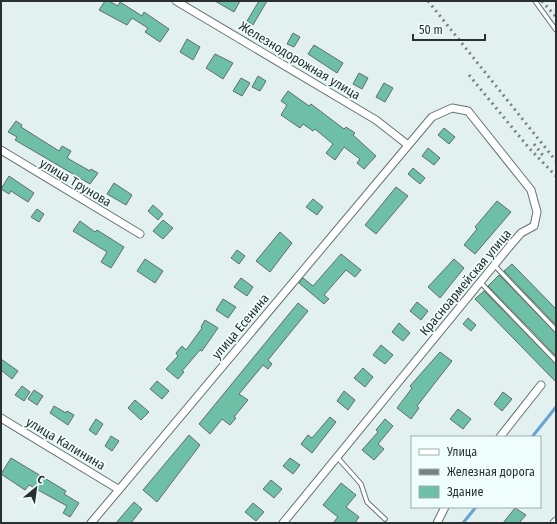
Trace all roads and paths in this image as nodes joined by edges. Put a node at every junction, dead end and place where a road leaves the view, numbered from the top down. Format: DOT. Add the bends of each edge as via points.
graph roads {
  1 [pos="176,1"];
  2 [pos="535,1"];
  3 [pos="556,30"];
  4 [pos="408,145"];
  5 [pos="1,150"];
  6 [pos="140,234"];
  7 [pos="494,265"];
  8 [pos="480,282"];
  9 [pos="556,330"];
  10 [pos="556,361"];
  11 [pos="540,385"];
  12 [pos="1,418"];
  13 [pos="501,436"];
  14 [pos="336,456"];
  15 [pos="118,489"];
  16 [pos="445,508"];
  17 [pos="385,519"];
  18 [pos="91,523"];
  19 [pos="283,523"];
  20 [pos="437,523"];
  1 -- 4 [label="street, Железнодорожная улица" via="376,120"];
  2 -- 3 [label="lane"];
  4 -- 7 [label="street, Красноармейская улица" via="432,117 452,108 468,111 531,190 537,212 534,226 521,234"];
  4 -- 15 [label="street, улица Есенина"];
  5 -- 6 [label="street, улица Трунова"];
  7 -- 8 [label="street, Красноармейская улица"];
  7 -- 9 [label="lane"];
  8 -- 10 [label="lane"];
  8 -- 14 [label="street, Красноармейская улица"];
  11 -- 13 [label="street"];
  12 -- 15 [label="street, улица Калинина"];
  14 -- 17 [label="lane" via="361,484 367,502"];
  14 -- 19 [label="street, Красноармейская улица"];
  15 -- 18 [label="street, улица Есенина"];
  16 -- 20 [label="street"];
}
